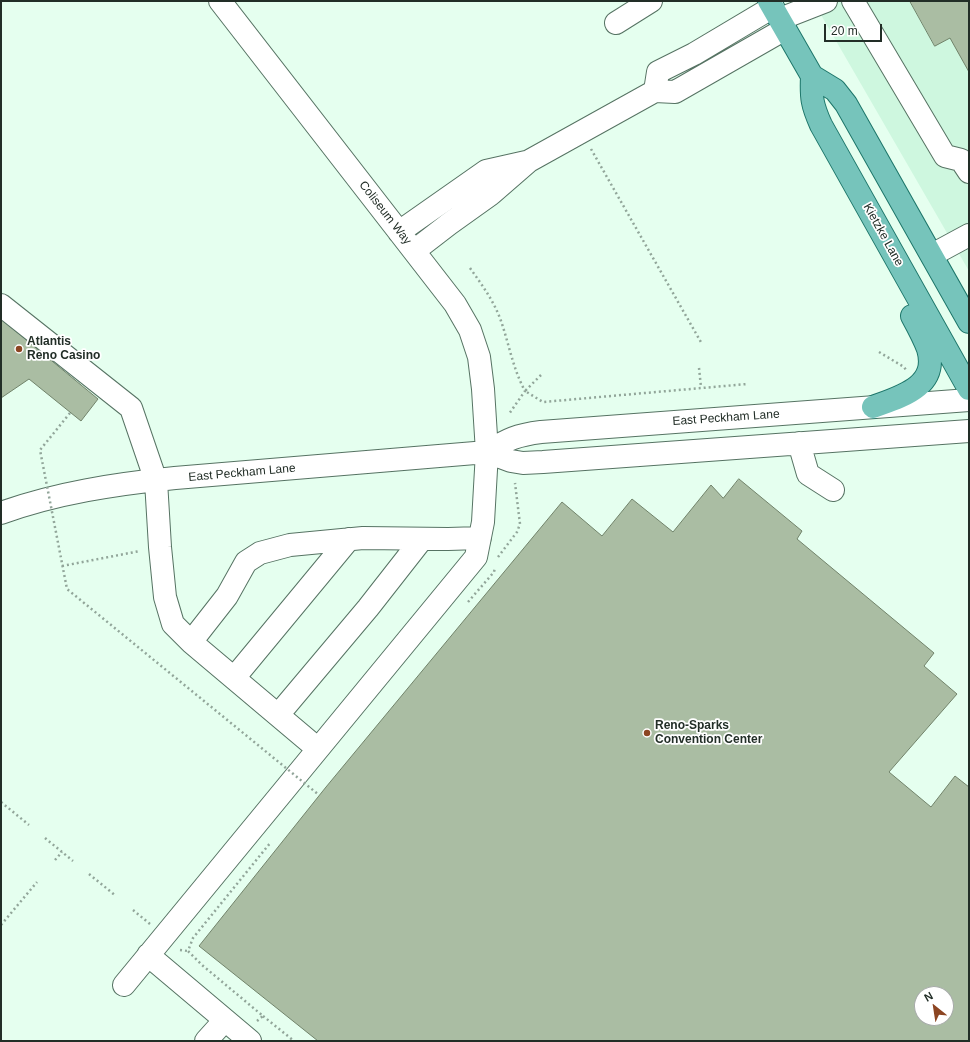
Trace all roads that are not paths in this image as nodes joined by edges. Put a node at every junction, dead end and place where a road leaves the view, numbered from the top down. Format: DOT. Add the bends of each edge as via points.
graph roads {
  1 [pos="220,1"];
  2 [pos="651,1"];
  3 [pos="826,1"];
  4 [pos="853,1"];
  5 [pos="777,14"];
  6 [pos="616,23"];
  7 [pos="812,76"];
  8 [pos="529,161"];
  9 [pos="966,162"];
  10 [pos="877,223"];
  11 [pos="399,232"];
  12 [pos="969,234"];
  13 [pos="414,251"];
  14 [pos="932,255"];
  15 [pos="1,305"];
  16 [pos="962,305"];
  17 [pos="969,322"];
  18 [pos="969,388"];
  19 [pos="969,400"];
  20 [pos="873,407"];
  21 [pos="969,431"];
  22 [pos="799,443"];
  23 [pos="487,452"];
  24 [pos="156,480"];
  25 [pos="833,490"];
  26 [pos="1,513"];
  27 [pos="349,539"];
  28 [pos="422,539"];
  29 [pos="478,547"];
  30 [pos="191,642"];
  31 [pos="234,678"];
  32 [pos="278,715"];
  33 [pos="318,749"];
  34 [pos="148,955"];
  35 [pos="124,985"];
  36 [pos="225,1020"];
  37 [pos="252,1032"];
  38 [pos="206,1041"];
  1 -- 11 [label="street, Coliseum Way"];
  2 -- 6 [label="street"];
  3 -- 5 [label="street"];
  4 -- 9 [label="street" via="944,156"];
  5 -- 7 [label="main road"];
  5 -- 8 [label="street" via="658,72 655,91"];
  7 -- 10 [label="main road, Kietzke Lane" via="811,96 814,110"];
  7 -- 14 [label="main road" via="835,90 846,104"];
  8 -- 11 [label="street" via="486,171"];
  8 -- 13 [label="street" via="491,194"];
  10 -- 18 [label="main road, Kietzke Lane"];
  10 -- 20 [label="main road" via="902,296 924,340 930,365 924,380 912,392"];
  11 -- 13 [label="street, Coliseum Way"];
  12 -- 14 [label="street"];
  13 -- 23 [label="street, Coliseum Way" via="455,304 470,330 479,357"];
  14 -- 16 [label="main road"];
  15 -- 24 [label="street" via="131,408"];
  16 -- 17 [label="main road"];
  19 -- 20 [label="street, East Peckham Lane"];
  20 -- 23 [label="street, East Peckham Lane" via="541,432 508,439"];
  21 -- 22 [label="street, East Peckham Lane"];
  22 -- 23 [label="street, East Peckham Lane" via="523,463"];
  22 -- 25 [label="street" via="808,474"];
  23 -- 24 [label="street, East Peckham Lane"];
  23 -- 29 [label="street, Coliseum Way" via="483,522"];
  24 -- 26 [label="street, East Peckham Lane" via="71,494"];
  24 -- 30 [label="street" via="165,597 173,624"];
  27 -- 28 [label="street"];
  27 -- 30 [label="street" via="290,545 260,553 246,562 227,596"];
  27 -- 31 [label="street"];
  28 -- 29 [label="street" via="448,539"];
  28 -- 32 [label="street"];
  29 -- 33 [label="street"];
  30 -- 31 [label="street"];
  31 -- 32 [label="street"];
  32 -- 33 [label="street"];
  33 -- 34 [label="street"];
  34 -- 35 [label="street"];
  34 -- 36 [label="street"];
  36 -- 37 [label="street"];
  36 -- 38 [label="street"];
}
